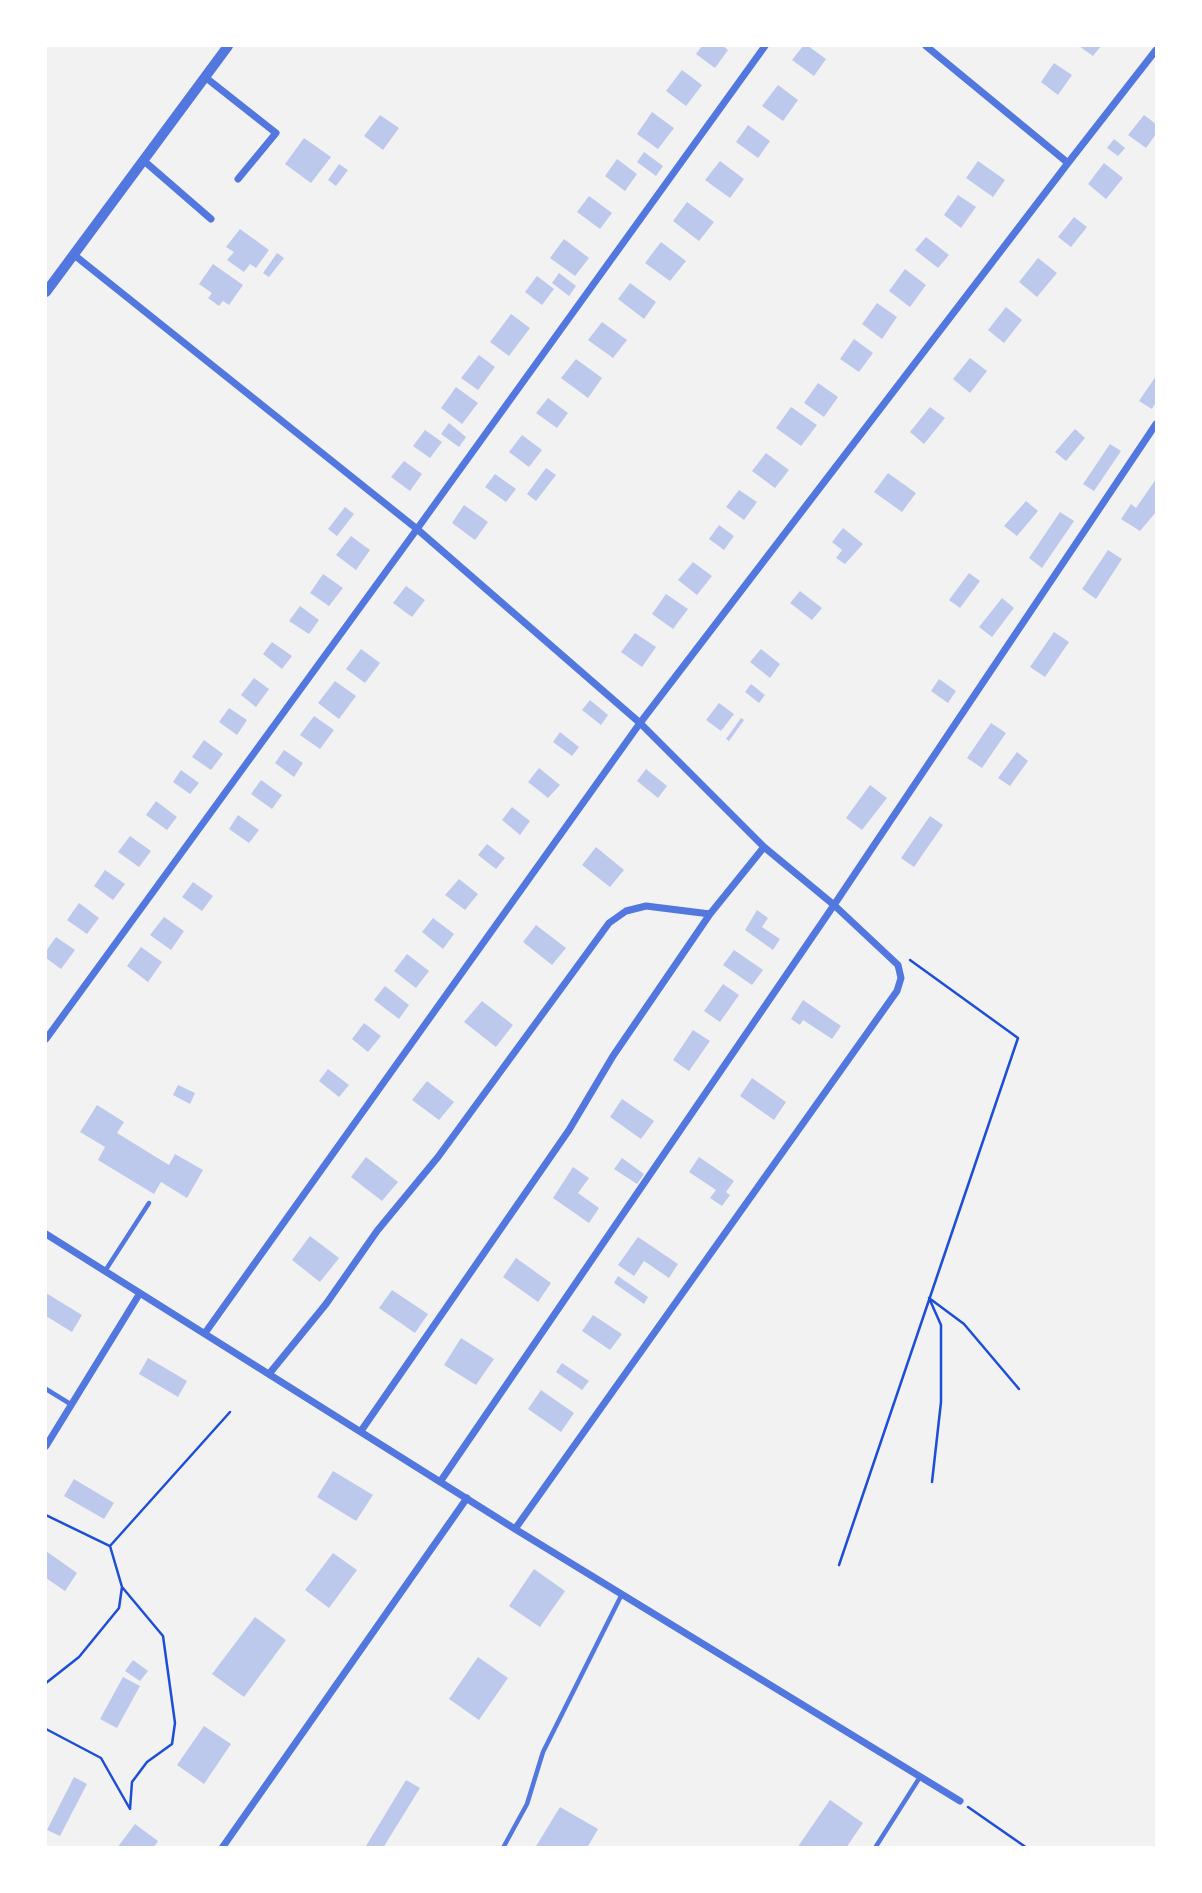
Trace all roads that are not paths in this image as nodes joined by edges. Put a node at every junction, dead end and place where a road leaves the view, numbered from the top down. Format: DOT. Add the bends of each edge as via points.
graph roads {
  1 [pos="228,46"];
  2 [pos="765,46"];
  3 [pos="926,46"];
  4 [pos="1157,50"];
  5 [pos="205,77"];
  6 [pos="144,160"];
  7 [pos="1068,163"];
  8 [pos="238,179"];
  9 [pos="211,219"];
  10 [pos="73,254"];
  11 [pos="46,292"];
  12 [pos="1157,424"];
  13 [pos="417,529"];
  14 [pos="640,723"];
  15 [pos="764,847"];
  16 [pos="834,905"];
  17 [pos="710,914"];
  18 [pos="46,1039"];
  19 [pos="149,1203"];
  20 [pos="46,1234"];
  21 [pos="105,1271"];
  22 [pos="140,1293"];
  23 [pos="205,1333"];
  24 [pos="270,1374"];
  25 [pos="46,1389"];
  26 [pos="72,1405"];
  27 [pos="361,1432"];
  28 [pos="46,1446"];
  29 [pos="440,1482"];
  30 [pos="467,1498"];
  31 [pos="515,1529"];
  32 [pos="622,1593"];
  33 [pos="920,1777"];
  34 [pos="960,1801"];
  35 [pos="222,1847"];
  36 [pos="503,1847"];
  37 [pos="875,1847"];
  1 -- 5 [label="street"];
  2 -- 13 [label="street"];
  3 -- 7 [label="street"];
  4 -- 7 [label="street"];
  5 -- 6 [label="street"];
  5 -- 8 [label="street" via="276,133"];
  6 -- 9 [label="street"];
  6 -- 10 [label="street"];
  7 -- 14 [label="street"];
  10 -- 11 [label="street"];
  10 -- 13 [label="street"];
  12 -- 16 [label="street"];
  13 -- 14 [label="street"];
  13 -- 18 [label="street"];
  14 -- 15 [label="street"];
  14 -- 23 [label="street"];
  15 -- 16 [label="street"];
  15 -- 17 [label="street"];
  16 -- 29 [label="street"];
  16 -- 31 [label="street" via="898,965 897,991"];
  17 -- 24 [label="street" via="646,906 626,911 609,923 446,1146"];
  17 -- 27 [label="street" via="613,1056 569,1130"];
  19 -- 21 [label="lane"];
  20 -- 21 [label="street"];
  21 -- 22 [label="street"];
  22 -- 23 [label="street"];
  22 -- 26 [label="street"];
  23 -- 24 [label="street"];
  24 -- 27 [label="street"];
  25 -- 26 [label="lane"];
  26 -- 28 [label="street"];
  27 -- 29 [label="street"];
  29 -- 30 [label="street"];
  30 -- 31 [label="street"];
  30 -- 35 [label="street"];
  31 -- 32 [label="street"];
  32 -- 33 [label="street"];
  32 -- 36 [label="lane" via="543,1752 527,1804"];
  33 -- 34 [label="street"];
  33 -- 37 [label="lane"];
}
